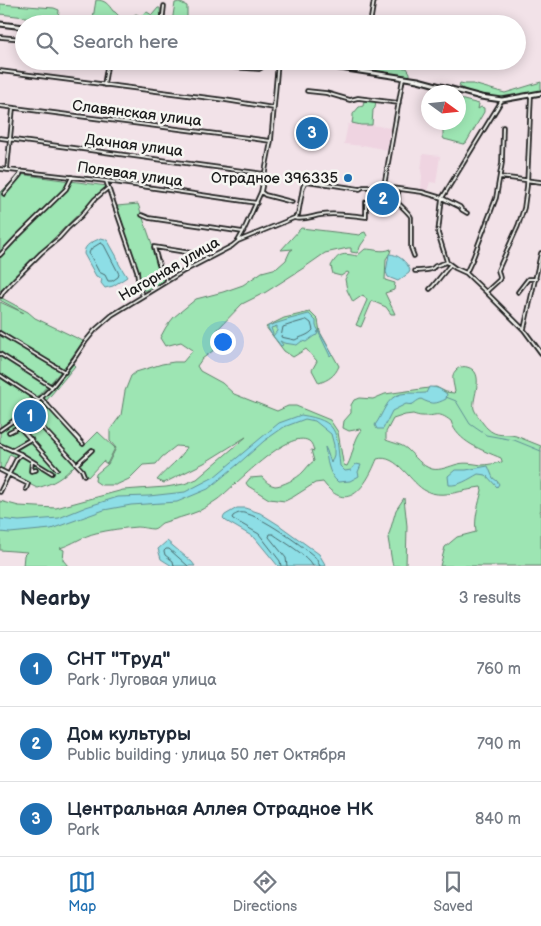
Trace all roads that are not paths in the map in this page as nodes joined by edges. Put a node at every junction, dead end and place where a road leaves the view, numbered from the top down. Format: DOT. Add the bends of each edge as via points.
graph roads {
  1 [pos="374,0"];
  2 [pos="164,6"];
  3 [pos="163,15"];
  4 [pos="372,15"];
  5 [pos="0,24"];
  6 [pos="15,26"];
  7 [pos="0,37"];
  8 [pos="15,38"];
  9 [pos="106,70"];
  10 [pos="277,70"];
  11 [pos="349,70"];
  12 [pos="0,71"];
  13 [pos="363,72"];
  14 [pos="403,78"];
  15 [pos="104,85"];
  16 [pos="307,91"];
  17 [pos="541,93"];
  18 [pos="531,95"];
  19 [pos="502,100"];
  20 [pos="399,103"];
  21 [pos="0,106"];
  22 [pos="13,108"];
  23 [pos="274,108"];
  24 [pos="503,127"];
  25 [pos="0,138"];
  26 [pos="10,140"];
  27 [pos="271,141"];
  28 [pos="0,169"];
  29 [pos="6,170"];
  30 [pos="21,171"];
  31 [pos="265,174"];
  32 [pos="72,177"];
  33 [pos="500,177"];
  34 [pos="527,180"];
  35 [pos="106,182"];
  36 [pos="541,182"];
  37 [pos="384,187"];
  38 [pos="108,188"];
  39 [pos="398,189"];
  40 [pos="261,192"];
  41 [pos="4,194"];
  42 [pos="442,198"];
  43 [pos="292,202"];
  44 [pos="366,202"];
  45 [pos="257,203"];
  46 [pos="467,213"];
  47 [pos="142,215"];
  48 [pos="294,218"];
  49 [pos="243,232"];
  50 [pos="238,241"];
  51 [pos="541,253"];
  52 [pos="0,255"];
  53 [pos="414,256"];
  54 [pos="208,259"];
  55 [pos="447,262"];
  56 [pos="450,265"];
  57 [pos="415,271"];
  58 [pos="466,273"];
  59 [pos="536,279"];
  60 [pos="167,282"];
  61 [pos="430,288"];
  62 [pos="486,292"];
  63 [pos="518,292"];
  64 [pos="1,296"];
  65 [pos="143,296"];
  66 [pos="524,330"];
  67 [pos="0,333"];
  68 [pos="541,353"];
  69 [pos="0,354"];
  70 [pos="65,372"];
  71 [pos="0,376"];
  72 [pos="52,387"];
  73 [pos="40,399"];
  74 [pos="29,410"];
  75 [pos="14,421"];
  76 [pos="19,427"];
  77 [pos="0,430"];
  78 [pos="9,432"];
  79 [pos="31,439"];
  80 [pos="83,444"];
  81 [pos="1,445"];
  82 [pos="0,450"];
  83 [pos="12,450"];
  84 [pos="92,450"];
  85 [pos="21,454"];
  86 [pos="32,460"];
  87 [pos="77,464"];
  88 [pos="57,469"];
  89 [pos="0,470"];
  90 [pos="36,470"];
  91 [pos="52,473"];
  92 [pos="9,474"];
  93 [pos="84,475"];
  94 [pos="26,489"];
  95 [pos="0,492"];
  1 -- 4 [label="street"];
  2 -- 3 [label="street"];
  5 -- 6 [label="street"];
  7 -- 8 [label="street"];
  9 -- 15 [label="street"];
  10 -- 23 [label="street, Нагорная улица"];
  11 -- 13 [label="street"];
  12 -- 15 [label="street"];
  13 -- 14 [label="street"];
  14 -- 19 [label="street"];
  14 -- 20 [label="street"];
  15 -- 23 [label="street"];
  16 -- 20 [label="street" via="350,100"];
  17 -- 18 [label="street"];
  18 -- 19 [label="street"];
  18 -- 34 [label="street"];
  19 -- 42 [label="street"];
  20 -- 37 [label="street"];
  21 -- 22 [label="street, Славянская улица"];
  22 -- 26 [label="street"];
  22 -- 27 [label="street, Славянская улица"];
  23 -- 27 [label="street, Нагорная улица"];
  24 -- 33 [label="street"];
  25 -- 26 [label="street, Дачная улица"];
  26 -- 29 [label="street"];
  26 -- 31 [label="street, Дачная улица"];
  27 -- 31 [label="street, Нагорная улица"];
  28 -- 29 [label="street, Полевая улица"];
  29 -- 30 [label="street, Полевая улица"];
  30 -- 32 [label="street, Полевая улица"];
  30 -- 41 [label="street"];
  31 -- 40 [label="street, Нагорная улица"];
  32 -- 35 [label="street, Полевая улица"];
  32 -- 52 [label="street" via="66,189"];
  33 -- 34 [label="street"];
  33 -- 58 [label="street" via="496,198"];
  34 -- 36 [label="street"];
  34 -- 62 [label="street" via="523,214 498,270 500,278"];
  35 -- 38 [label="street"];
  35 -- 45 [label="street, Полевая улица"];
  37 -- 39 [label="street"];
  37 -- 48 [label="street" via="360,189 306,181 298,216"];
  38 -- 64 [label="street"];
  38 -- 65 [label="street" via="137,271 138,289"];
  39 -- 42 [label="street"];
  39 -- 53 [label="street" via="398,203 411,217"];
  40 -- 43 [label="street"];
  40 -- 45 [label="street, Нагорная улица"];
  42 -- 46 [label="street"];
  42 -- 55 [label="street" via="438,233"];
  44 -- 48 [label="street" via="366,217 334,214"];
  45 -- 49 [label="street, Нагорная улица"];
  47 -- 49 [label="street"];
  48 -- 50 [label="street"];
  49 -- 50 [label="street, Нагорная улица"];
  50 -- 54 [label="street, Нагорная улица"];
  51 -- 59 [label="street"];
  54 -- 60 [label="street, Нагорная улица"];
  54 -- 60 [label="street" via="204,255 154,248"];
  55 -- 56 [label="street"];
  55 -- 57 [label="street" via="430,270"];
  56 -- 58 [label="street"];
  56 -- 61 [label="street"];
  58 -- 62 [label="street"];
  59 -- 63 [label="street" via="528,279"];
  59 -- 66 [label="street"];
  60 -- 65 [label="street, Нагорная улица"];
  62 -- 66 [label="street"];
  65 -- 70 [label="street, Нагорная улица" via="95,330"];
  66 -- 68 [label="street"];
  67 -- 70 [label="street"];
  69 -- 72 [label="street"];
  70 -- 72 [label="street, Нагорная улица"];
  71 -- 73 [label="street"];
  72 -- 73 [label="street, Нагорная улица"];
  73 -- 74 [label="street, Нагорная улица"];
  73 -- 80 [label="street"];
  74 -- 75 [label="street, Нагорная улица"];
  74 -- 87 [label="street"];
  75 -- 76 [label="street"];
  75 -- 77 [label="street, Нагорная улица"];
  76 -- 78 [label="street"];
  76 -- 79 [label="street"];
  79 -- 83 [label="street"];
  79 -- 88 [label="street"];
  81 -- 82 [label="street"];
  81 -- 83 [label="street"];
  83 -- 85 [label="street"];
  84 -- 87 [label="street"];
  85 -- 86 [label="street"];
  85 -- 92 [label="street"];
  86 -- 90 [label="street" via="31,471"];
  86 -- 91 [label="street"];
  87 -- 93 [label="street"];
  89 -- 92 [label="street"];
  92 -- 94 [label="street" via="28,484"];
  92 -- 95 [label="street"];
}
